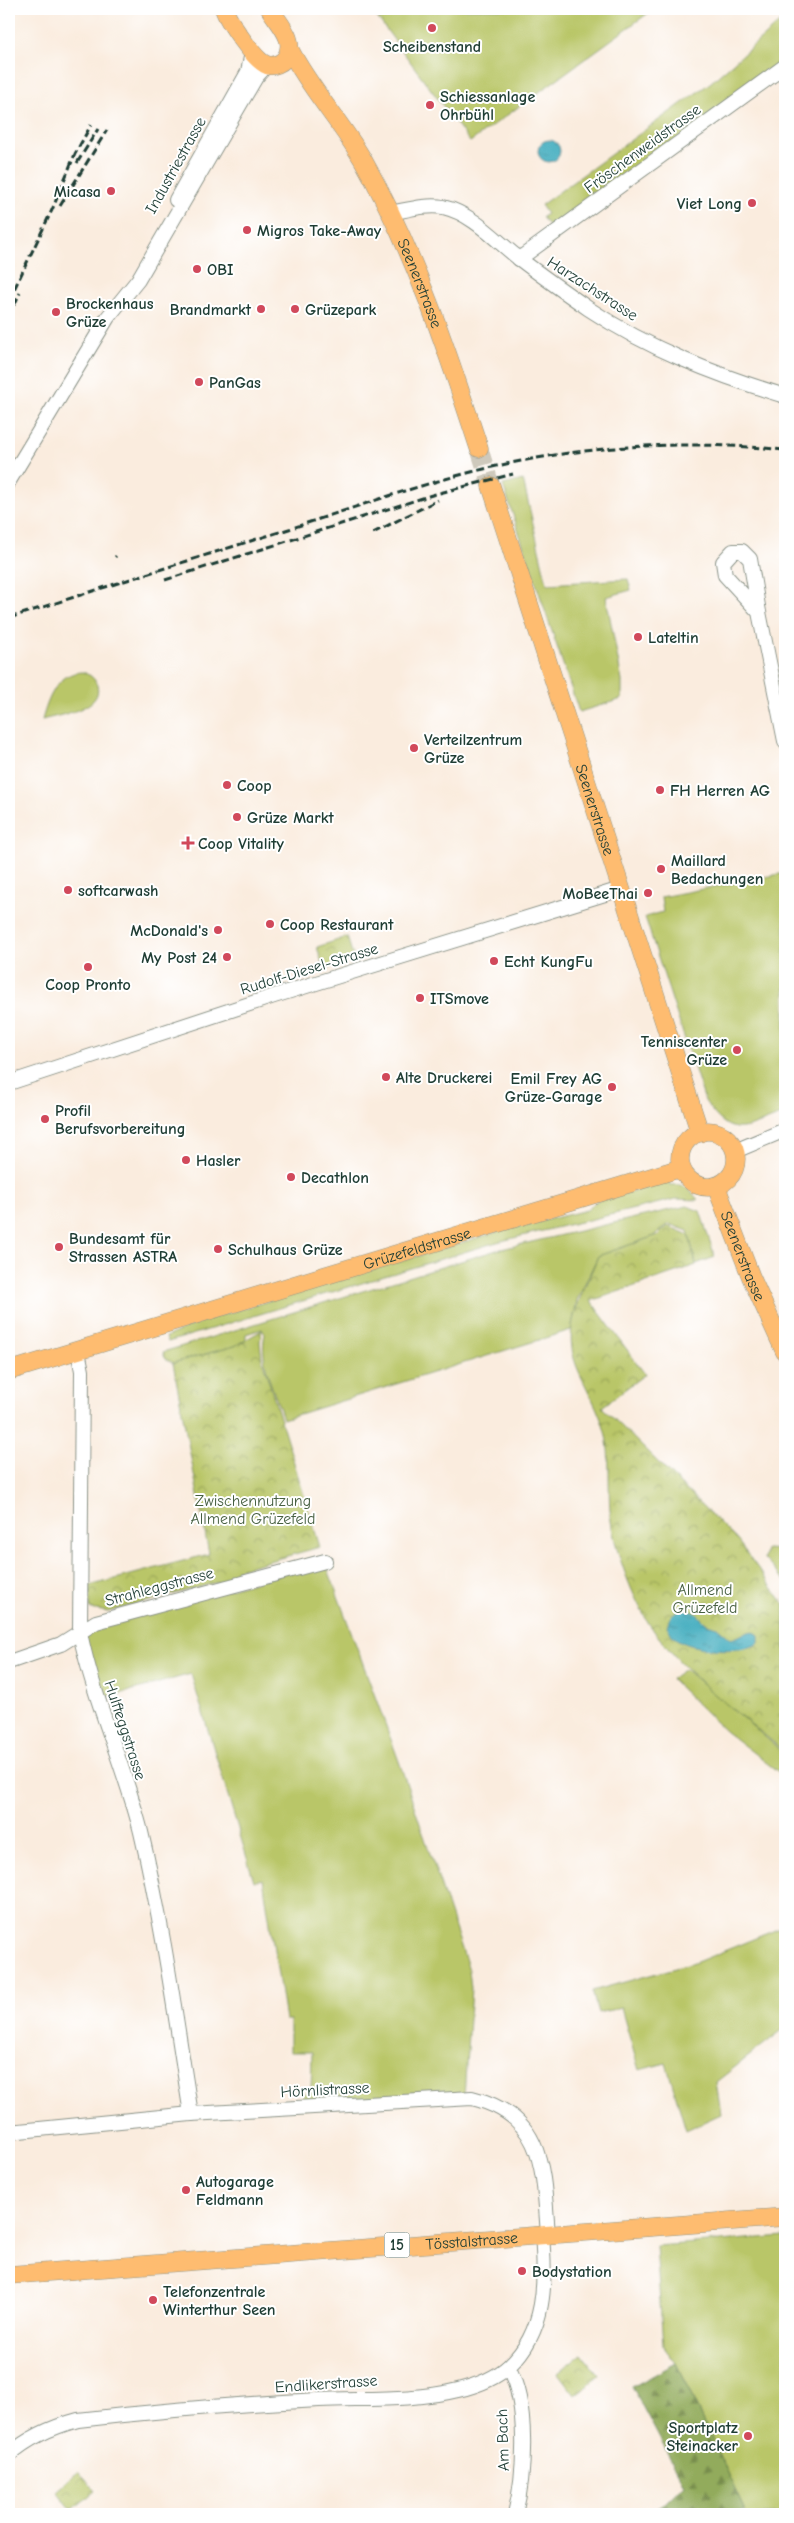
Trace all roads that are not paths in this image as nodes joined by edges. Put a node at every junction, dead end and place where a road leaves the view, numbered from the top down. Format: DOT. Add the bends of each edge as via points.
graph roads {
  1 [pos="224,9"];
  2 [pos="270,9"];
  3 [pos="290,50"];
  4 [pos="252,52"];
  5 [pos="272,65"];
  6 [pos="785,66"];
  7 [pos="342,125"];
  8 [pos="390,213"];
  9 [pos="520,259"];
  10 [pos="125,294"];
  11 [pos="785,396"];
  12 [pos="479,448"];
  13 [pos="9,481"];
  14 [pos="491,486"];
  15 [pos="759,612"];
  16 [pos="785,741"];
  17 [pos="621,888"];
  18 [pos="9,1083"];
  19 [pos="785,1130"];
  20 [pos="700,1133"];
  21 [pos="735,1150"];
  22 [pos="681,1168"];
  23 [pos="716,1186"];
  24 [pos="78,1351"];
  25 [pos="785,1352"];
  26 [pos="9,1371"];
  27 [pos="325,1561"];
  28 [pos="80,1633"];
  29 [pos="9,1662"];
  30 [pos="191,2114"];
  31 [pos="9,2132"];
  32 [pos="785,2217"];
  33 [pos="545,2235"];
  34 [pos="9,2274"];
  35 [pos="508,2367"];
  36 [pos="9,2455"];
  37 [pos="515,2514"];
  1 -- 4 [label="main road, Seenerstrasse"];
  2 -- 3 [label="main road, Seenerstrasse" via="287,35"];
  3 -- 5 [label="main road" via="285,59"];
  3 -- 7 [label="main road, Seenerstrasse"];
  4 -- 5 [label="main road, Seenerstrasse"];
  4 -- 10 [label="street, Industriestrasse" via="248,72"];
  5 -- 7 [label="main road, Seenerstrasse" via="287,70"];
  5 -- 10 [label="street, Industriestrasse" via="256,77 138,280"];
  6 -- 9 [label="street, Fröschenweidstrasse"];
  7 -- 8 [label="main road, Seenerstrasse"];
  8 -- 9 [label="street, Harzachstrasse" via="442,207 476,223"];
  8 -- 12 [label="main road, Seenerstrasse" via="445,346"];
  9 -- 11 [label="street, Harzachstrasse" via="615,326 664,352"];
  10 -- 13 [label="street, Industriestrasse"];
  14 -- 17 [label="main road, Seenerstrasse"];
  15 -- 16 [label="street"];
  17 -- 18 [label="street, Rudolf-Diesel-Strasse"];
  17 -- 20 [label="main road, Seenerstrasse"];
  19 -- 21 [label="street"];
  20 -- 21 [label="main road" via="718,1133"];
  20 -- 22 [label="main road" via="686,1143 680,1159"];
  21 -- 23 [label="main road" via="735,1167 731,1175"];
  22 -- 23 [label="main road" via="691,1182 699,1186"];
  22 -- 24 [label="main road, Grüzefeldstrasse"];
  23 -- 25 [label="main road, Seenerstrasse" via="751,1277"];
  24 -- 26 [label="main road, Grüzefeldstrasse"];
  24 -- 28 [label="street, Hulfteggstrasse" via="82,1371"];
  27 -- 28 [label="street, Strahleggstrasse" via="96,1622"];
  28 -- 29 [label="street, Strahleggstrasse" via="61,1644"];
  28 -- 30 [label="street, Hulfteggstrasse" via="87,1665 140,1831 167,1962"];
  30 -- 31 [label="street, Hörnlistrasse"];
  30 -- 33 [label="street, Hörnlistrasse" via="464,2098 496,2105 527,2132 542,2160"];
  32 -- 33 [label="main road, Tösstalstrasse / 15"];
  33 -- 34 [label="main road, Tösstalstrasse / 15"];
  33 -- 35 [label="street, Endlikerstrasse" via="543,2299 535,2329 524,2350"];
  35 -- 36 [label="street, Endlikerstrasse" via="479,2384 442,2392 78,2420 41,2433"];
  35 -- 37 [label="street, Am Bach" via="516,2387 523,2455"];
}
